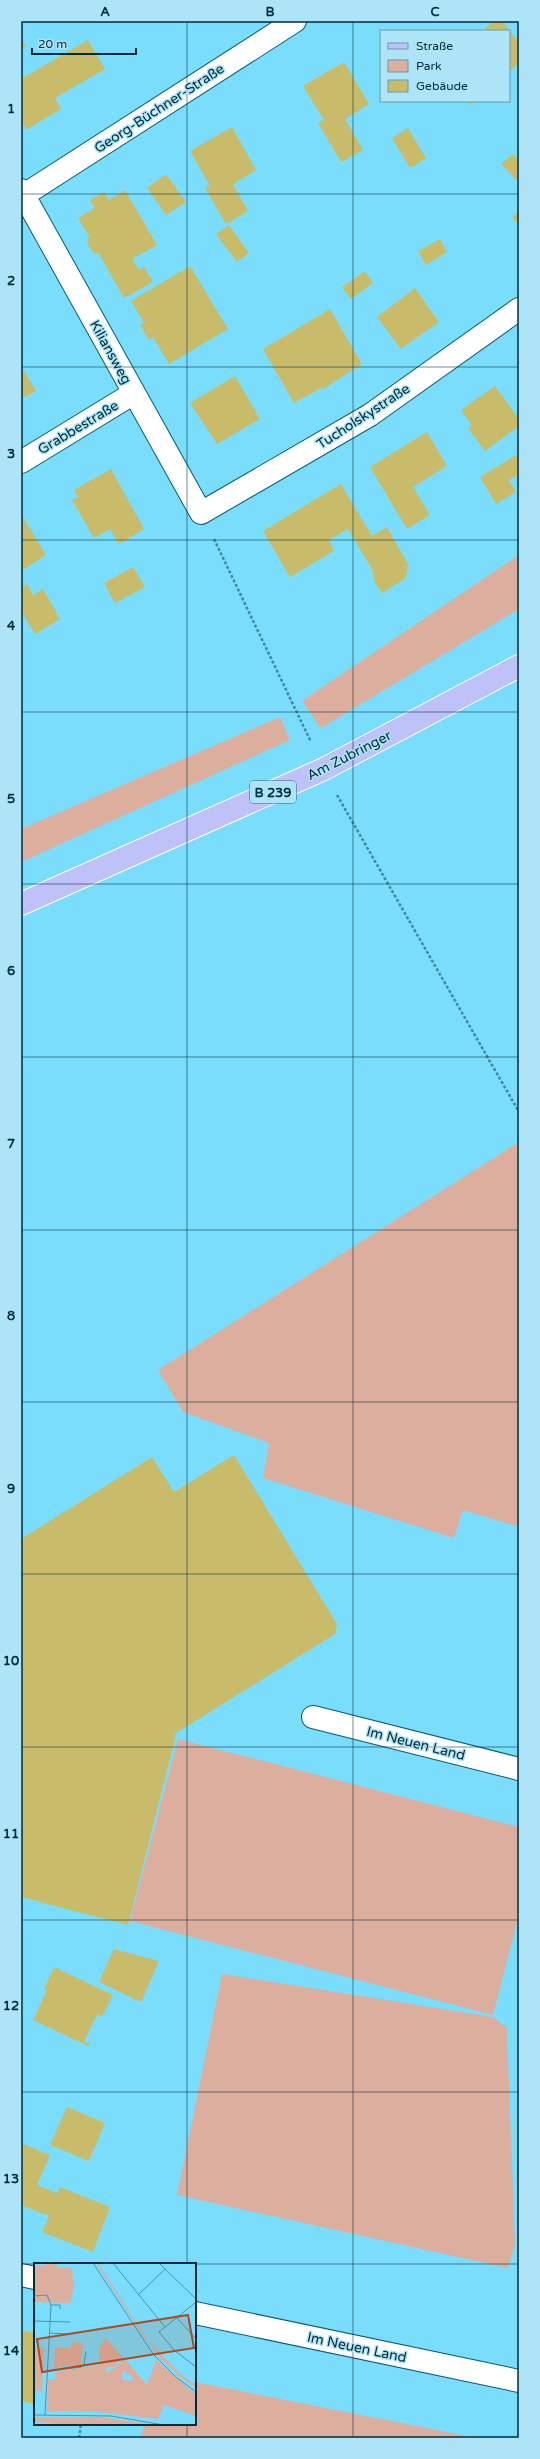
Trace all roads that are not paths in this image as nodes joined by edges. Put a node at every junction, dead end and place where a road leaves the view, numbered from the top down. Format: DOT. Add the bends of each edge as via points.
graph roads {
  1 [pos="295,21"];
  2 [pos="22,193"];
  3 [pos="519,309"];
  4 [pos="134,393"];
  5 [pos="21,462"];
  6 [pos="202,513"];
  7 [pos="519,666"];
  8 [pos="21,904"];
  9 [pos="313,1717"];
  10 [pos="519,1769"];
  11 [pos="21,2275"];
  12 [pos="34,2278"];
  13 [pos="196,2313"];
  14 [pos="519,2381"];
  1 -- 2 [label="street, Georg-Büchner-Straße"];
  2 -- 4 [label="street, Kiliansweg"];
  3 -- 6 [label="street, Tucholskystraße" via="370,415"];
  4 -- 5 [label="street, Grabbestraße"];
  4 -- 6 [label="street, Kiliansweg"];
  7 -- 8 [label="main road, Am Zubringer / B 239" via="324,769"];
  9 -- 10 [label="street, Im Neuen Land"];
  11 -- 12 [label="street"];
  13 -- 14 [label="street, Im Neuen Land"];
}
